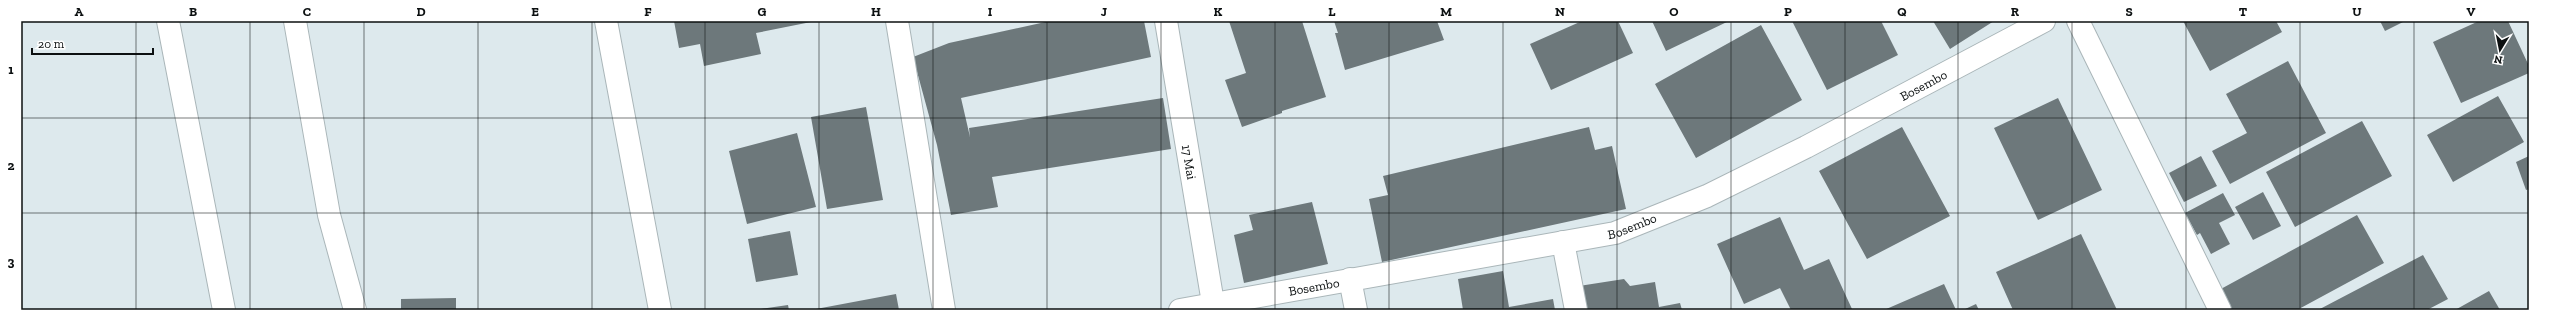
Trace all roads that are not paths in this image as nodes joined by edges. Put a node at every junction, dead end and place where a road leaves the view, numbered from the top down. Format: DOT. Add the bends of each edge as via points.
graph roads {
  1 [pos="168,21"];
  2 [pos="295,21"];
  3 [pos="606,21"];
  4 [pos="897,21"];
  5 [pos="1166,21"];
  6 [pos="2044,21"];
  7 [pos="2078,21"];
  8 [pos="1563,242"];
  9 [pos="1350,279"];
  10 [pos="1213,303"];
  11 [pos="224,310"];
  12 [pos="355,310"];
  13 [pos="660,310"];
  14 [pos="944,310"];
  15 [pos="1180,310"];
  16 [pos="1356,310"];
  17 [pos="1576,310"];
  18 [pos="2220,310"];
  1 -- 11 [label="street"];
  2 -- 12 [label="street" via="329,215"];
  3 -- 13 [label="street"];
  4 -- 14 [label="street"];
  5 -- 10 [label="street, 17 Mai"];
  6 -- 8 [label="street, Bosembo" via="1708,196 1615,233"];
  7 -- 18 [label="street"];
  8 -- 9 [label="street, Bosembo"];
  8 -- 17 [label="street"];
  9 -- 10 [label="street, Bosembo"];
  9 -- 16 [label="street"];
  10 -- 15 [label="street, Bosembo"];
}
